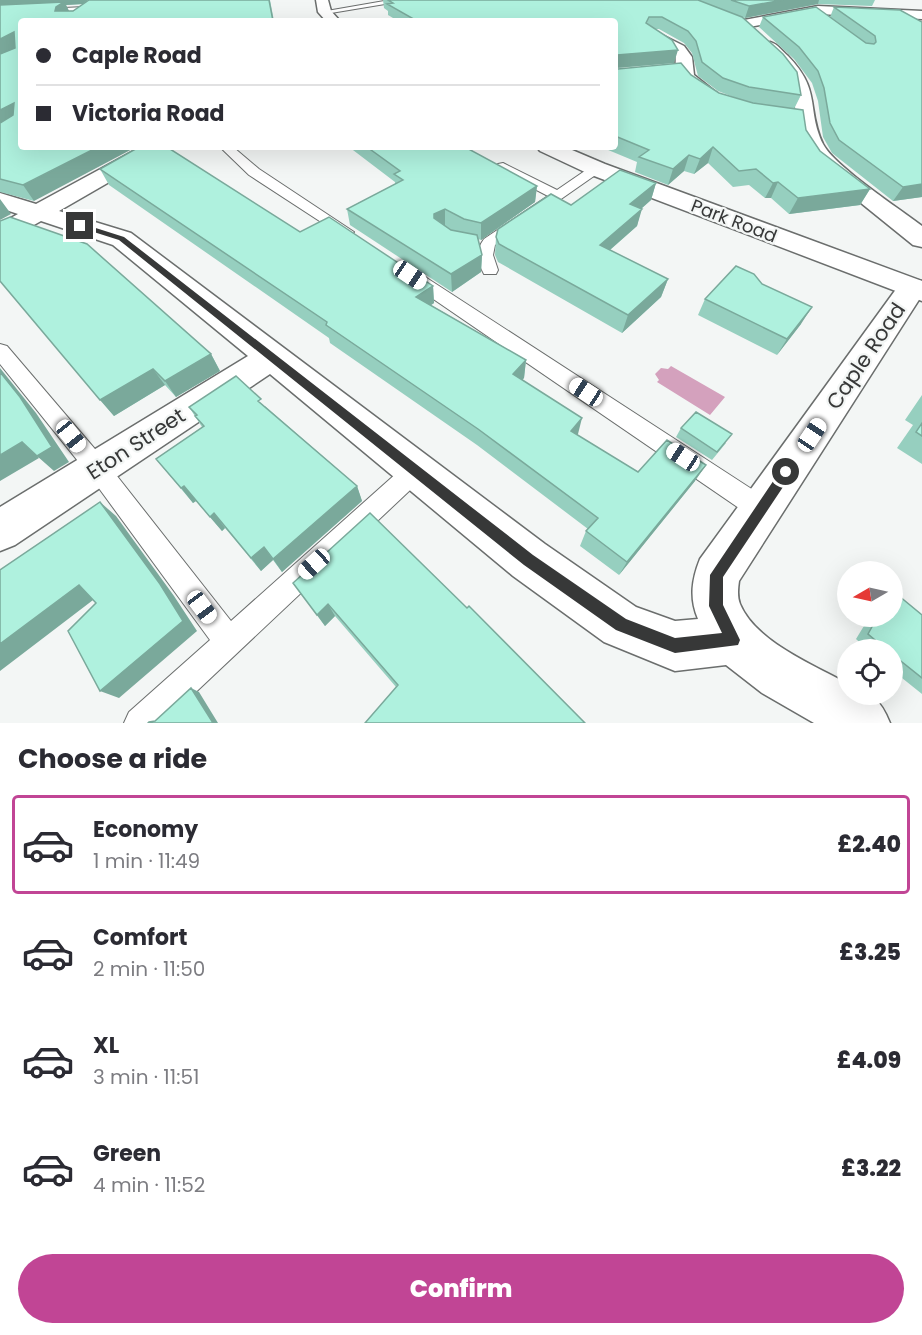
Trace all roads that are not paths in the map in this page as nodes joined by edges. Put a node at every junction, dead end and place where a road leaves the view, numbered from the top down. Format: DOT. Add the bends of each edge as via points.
graph roads {
  1 [pos="369,0"];
  2 [pos="405,0"];
  3 [pos="417,1"];
  4 [pos="396,3"];
  5 [pos="106,4"];
  6 [pos="88,9"];
  7 [pos="326,9"];
  8 [pos="20,12"];
  9 [pos="0,13"];
  10 [pos="723,15"];
  11 [pos="922,15"];
  12 [pos="74,18"];
  13 [pos="0,23"];
  14 [pos="744,24"];
  15 [pos="652,34"];
  16 [pos="683,69"];
  17 [pos="664,70"];
  18 [pos="727,103"];
  19 [pos="785,115"];
  20 [pos="806,119"];
  21 [pos="151,150"];
  22 [pos="229,150"];
  23 [pos="554,150"];
  24 [pos="502,167"];
  25 [pos="597,169"];
  26 [pos="558,196"];
  27 [pos="0,200"];
  28 [pos="39,213"];
  29 [pos="0,234"];
  30 [pos="922,239"];
  31 [pos="364,244"];
  32 [pos="393,264"];
  33 [pos="490,270"];
  34 [pos="917,290"];
  35 [pos="2,354"];
  36 [pos="273,357"];
  37 [pos="98,469"];
  38 [pos="416,470"];
  39 [pos="761,508"];
  40 [pos="0,531"];
  41 [pos="733,640"];
  42 [pos="229,642"];
  43 [pos="140,723"];
  44 [pos="863,723"];
  1 -- 7 [label="lane"];
  2 -- 4 [label="lane"];
  3 -- 4 [label="lane"];
  4 -- 7 [label="lane"];
  5 -- 6 [label="street"];
  6 -- 8 [label="lane"];
  6 -- 12 [label="street"];
  8 -- 9 [label="lane"];
  8 -- 13 [label="lane"];
  10 -- 14 [label="street"];
  11 -- 14 [label="street" via="817,14"];
  14 -- 20 [label="street" via="785,62 801,85"];
  15 -- 16 [label="street" via="679,50 684,56"];
  16 -- 17 [label="street"];
  16 -- 18 [label="street" via="699,90"];
  19 -- 20 [label="street"];
  20 -- 30 [label="street" via="811,144 822,160"];
  21 -- 28 [label="street"];
  22 -- 31 [label="lane" via="254,172"];
  23 -- 25 [label="street, Park Road"];
  24 -- 26 [label="lane"];
  25 -- 26 [label="lane"];
  25 -- 34 [label="street, Park Road"];
  26 -- 33 [label="lane" via="478,246"];
  27 -- 28 [label="street"];
  28 -- 29 [label="street"];
  28 -- 36 [label="street" via="122,238"];
  32 -- 39 [label="lane"];
  34 -- 39 [label="street, Caple Road"];
  35 -- 37 [label="lane"];
  36 -- 37 [label="street, Eton Street"];
  36 -- 38 [label="street"];
  37 -- 40 [label="street, Eton Street"];
  37 -- 42 [label="lane"];
  38 -- 41 [label="street" via="529,560 621,625 675,646"];
  38 -- 42 [label="lane"];
  39 -- 41 [label="street, Caple Road" via="716,575 716,606"];
  41 -- 44 [label="street" via="776,674 840,705"];
  42 -- 43 [label="lane"];
}
